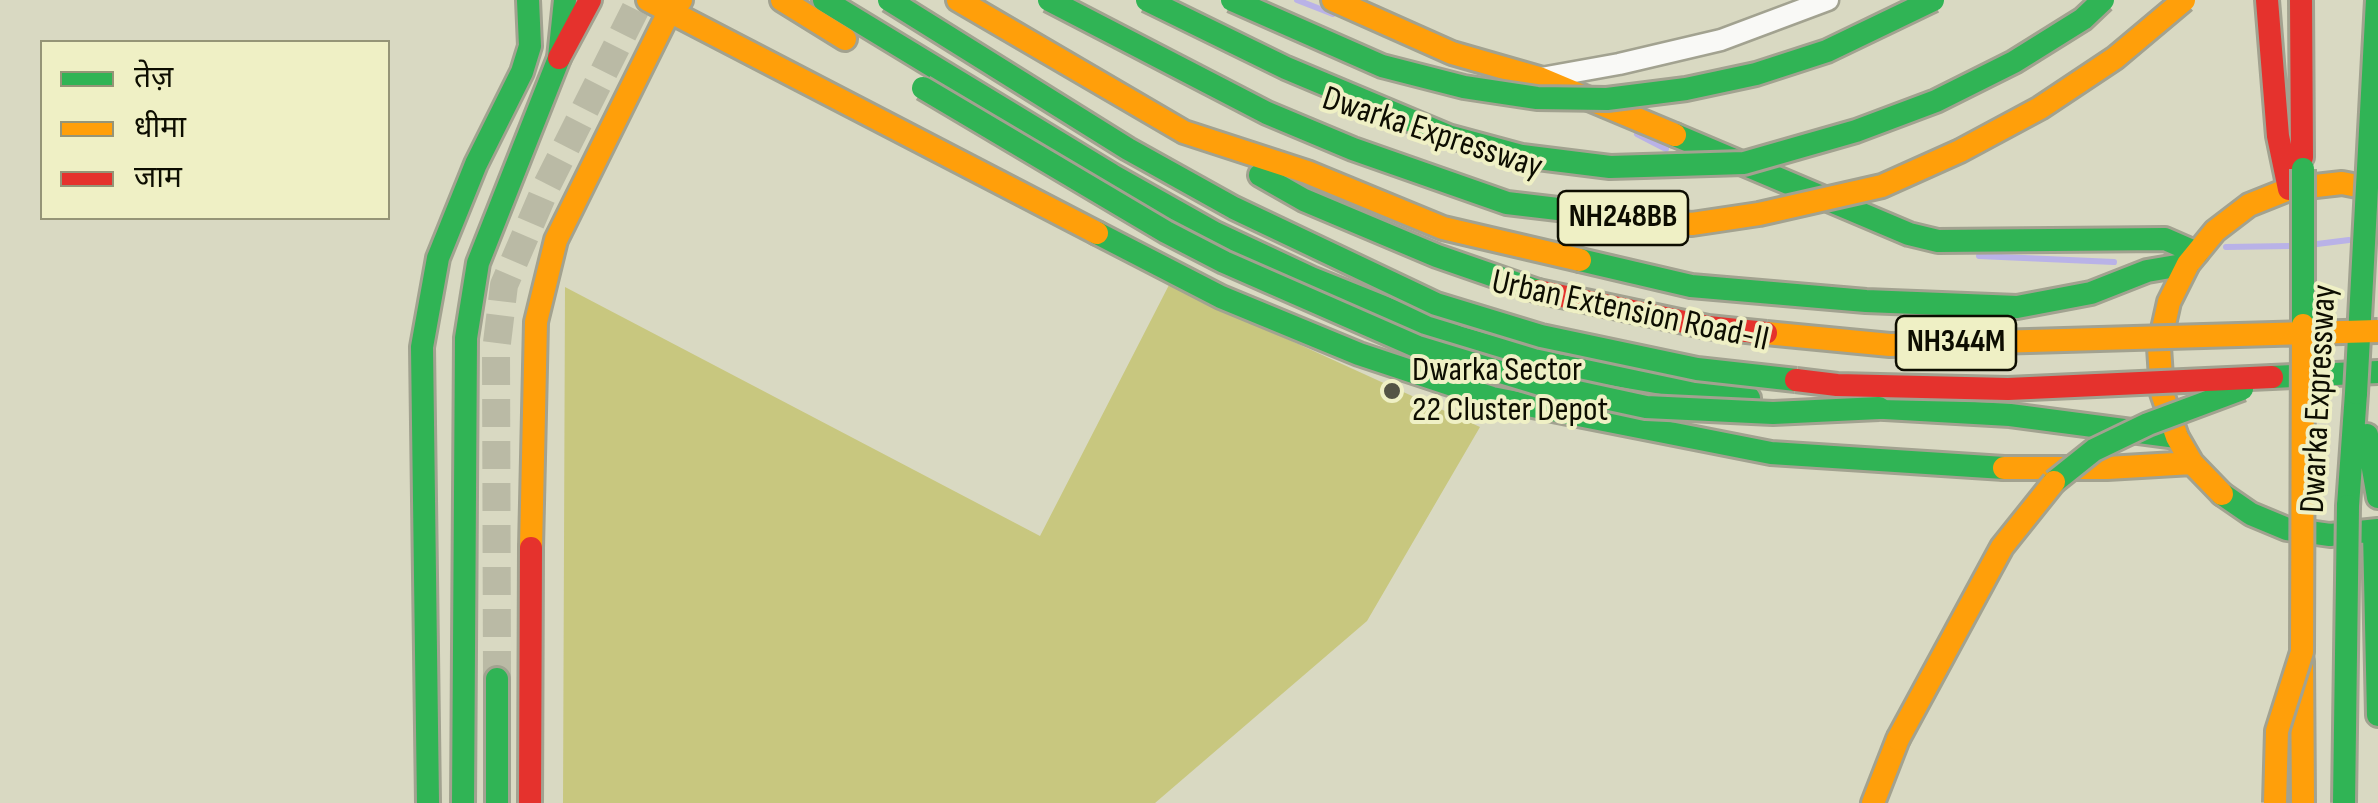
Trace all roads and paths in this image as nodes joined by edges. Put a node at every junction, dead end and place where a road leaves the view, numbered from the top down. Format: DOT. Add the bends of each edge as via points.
graph roads {
  1 [pos="528,0"];
  2 [pos="565,0"];
  3 [pos="590,0"];
  4 [pos="648,0"];
  5 [pos="782,0"];
  6 [pos="824,0"];
  7 [pos="889,0"];
  8 [pos="958,0"];
  9 [pos="1049,0"];
  10 [pos="1147,0"];
  11 [pos="1232,0"];
  12 [pos="1334,0"];
  13 [pos="1828,0"];
  14 [pos="1932,0"];
  15 [pos="2104,0"];
  16 [pos="2184,0"];
  17 [pos="2267,0"];
  18 [pos="2300,0"];
  19 [pos="2377,0"];
  20 [pos="675,6"];
  21 [pos="860,49"];
  22 [pos="559,58"];
  23 [pos="1539,78"];
  24 [pos="915,83"];
  25 [pos="1184,132"];
  26 [pos="2289,189"];
  27 [pos="2378,190"];
  28 [pos="2192,258"];
  29 [pos="2378,331"];
  30 [pos="2378,372"];
  31 [pos="2272,377"];
  32 [pos="2008,389"];
  33 [pos="2356,394"];
  34 [pos="2176,437"];
  35 [pos="2192,464"];
  36 [pos="2378,497"];
  37 [pos="2287,529"];
  38 [pos="2376,530"];
  39 [pos="426,618"];
  40 [pos="462,648"];
  41 [pos="2302,652"];
  42 [pos="497,679"];
  43 [pos="2378,715"];
  44 [pos="428,803"];
  45 [pos="462,803"];
  46 [pos="497,803"];
  47 [pos="530,803"];
  48 [pos="1873,803"];
  49 [pos="2274,803"];
  50 [pos="2286,803"];
  51 [pos="2303,803"];
  52 [pos="2344,803"];
  1 -- 39 [label="main road" via="530,46 438,258 422,347"];
  2 -- 22 [label="main road"];
  3 -- 22 [label="main road"];
  4 -- 20 [label="main road"];
  5 -- 21 [label="main road"];
  6 -- 34 [label="main road" via="1215,233 1458,337 1557,365 1773,402 2010,415"];
  7 -- 32 [label="main road, Urban Extension Road-II / NH344M, bridge" via="1234,208 1436,304 1541,336 1696,369 1837,385"];
  8 -- 25 [label="main road"];
  9 -- 16 [label="main road, Dwarka Expressway / NH248BB, bridge" via="1267,113 1506,203 1692,224 1882,186 1960,151 2040,108"];
  10 -- 15 [label="main road, Dwarka Expressway / NH248BB, bridge" via="1448,136 1522,156 1610,167 1744,163 1856,131 2014,62"];
  11 -- 14 [label="main road, bridge" via="1382,66 1536,98 1686,90 1756,74 1827,50"];
  12 -- 23 [label="main road" via="1452,52"];
  13 -- 23 [label="street" via="1721,40"];
  17 -- 26 [label="main road"];
  18 -- 41 [label="main road, Dwarka Expressway, bridge"];
  19 -- 33 [label="main road, Dwarka Expressway, bridge"];
  20 -- 35 [label="main road" via="1221,297 1492,398 1772,453 1980,468"];
  20 -- 47 [label="main road" via="556,240 536,322"];
  22 -- 40 [label="main road" via="478,263 466,338"];
  23 -- 28 [label="main road" via="1908,234 1981,242 2165,239"];
  24 -- 32 [label="main road, bridge" via="1224,262 1418,347 1540,384 1646,407 1774,412 1966,404"];
  25 -- 28 [label="main road" via="1307,172 1443,228 1692,286 2017,307 2091,292"];
  25 -- 29 [label="main road, Urban Extension Road-II / NH344M, bridge" via="1304,200 1436,256 1538,291 1708,327 1890,344"];
  26 -- 27 [label="main road" via="2342,183"];
  26 -- 28 [label="main road" via="2250,206"];
  28 -- 34 [label="main road" via="2168,302 2160,347 2162,393"];
  30 -- 31 [label="main road, Urban Extension Road-II / NH344M, bridge"];
  31 -- 32 [label="main road, Urban Extension Road-II / NH344M, bridge"];
  31 -- 48 [label="main road, bridge" via="2148,424 2094,450 2057,478 2002,547 1960,621 1898,739"];
  33 -- 36 [label="main road"];
  33 -- 52 [label="main road, Dwarka Expressway, bridge"];
  34 -- 35 [label="main road"];
  35 -- 37 [label="main road" via="2251,514"];
  37 -- 38 [label="main road" via="2330,535"];
  37 -- 50 [label="main road"];
  38 -- 43 [label="main road"];
  39 -- 40 [label="main road"];
  39 -- 44 [label="main road"];
  40 -- 45 [label="main road"];
  41 -- 49 [label="main road, bridge" via="2278,730"];
  41 -- 51 [label="main road, Dwarka Expressway"];
  42 -- 46 [label="main road"];
}
